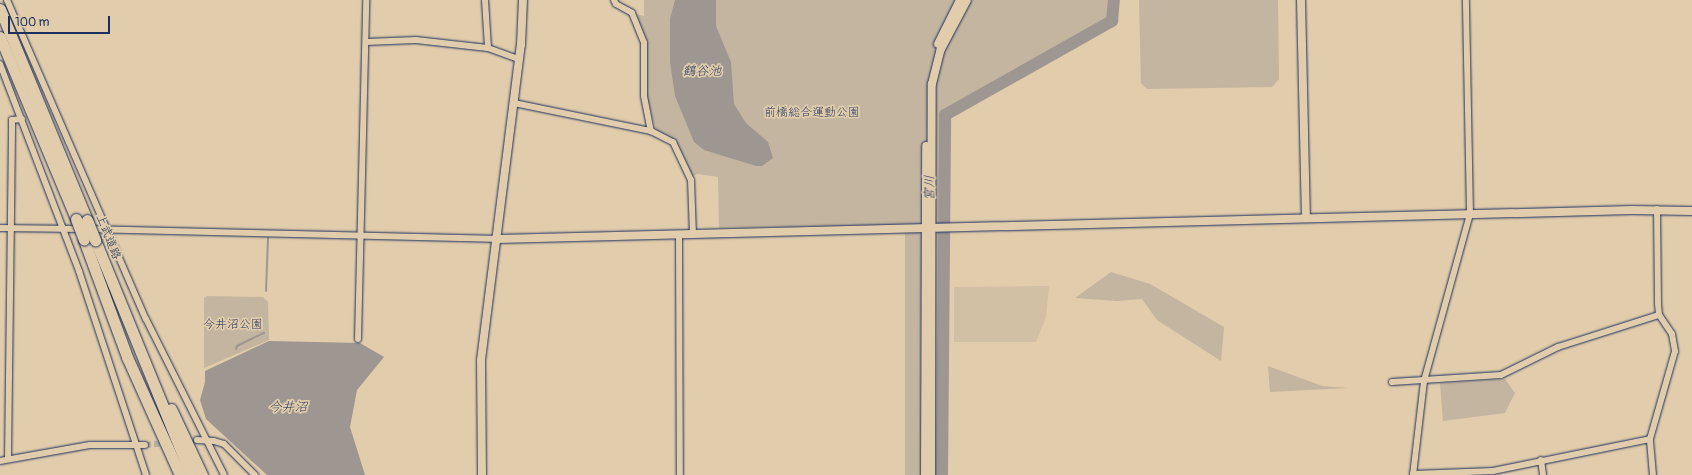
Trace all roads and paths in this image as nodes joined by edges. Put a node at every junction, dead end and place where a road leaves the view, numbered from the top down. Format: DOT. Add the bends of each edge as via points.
graph roads {
  1 [pos="7,0"];
  2 [pos="366,0"];
  3 [pos="485,0"];
  4 [pos="523,0"];
  5 [pos="614,0"];
  6 [pos="960,0"];
  7 [pos="967,0"];
  8 [pos="1301,0"];
  9 [pos="1466,0"];
  10 [pos="0,9"];
  11 [pos="0,36"];
  12 [pos="366,42"];
  13 [pos="488,48"];
  14 [pos="519,59"];
  15 [pos="0,64"];
  16 [pos="514,103"];
  17 [pos="22,119"];
  18 [pos="651,131"];
  19 [pos="1657,209"];
  20 [pos="1692,211"];
  21 [pos="1470,214"];
  22 [pos="1306,218"];
  23 [pos="82,220"];
  24 [pos="0,228"];
  25 [pos="10,228"];
  26 [pos="931,228"];
  27 [pos="63,229"];
  28 [pos="107,230"];
  29 [pos="680,234"];
  30 [pos="693,234"];
  31 [pos="360,237"];
  32 [pos="498,239"];
  33 [pos="1660,315"];
  34 [pos="358,339"];
  35 [pos="149,371"];
  36 [pos="1424,381"];
  37 [pos="1392,382"];
  38 [pos="150,409"];
  39 [pos="1650,439"];
  40 [pos="197,440"];
  41 [pos="206,440"];
  42 [pos="136,445"];
  43 [pos="145,445"];
  44 [pos="8,459"];
  45 [pos="1541,460"];
  46 [pos="0,461"];
  47 [pos="1413,474"];
  48 [pos="146,475"];
  49 [pos="172,475"];
  50 [pos="180,475"];
  51 [pos="192,475"];
  52 [pos="202,475"];
  53 [pos="224,475"];
  54 [pos="255,475"];
  55 [pos="482,475"];
  56 [pos="680,475"];
  57 [pos="925,475"];
  58 [pos="931,475"];
  59 [pos="1543,475"];
  60 [pos="1653,475"];
  1 -- 28 [label="street"];
  2 -- 12 [label="street"];
  3 -- 13 [label="street"];
  4 -- 14 [label="street"];
  5 -- 18 [label="street" via="632,14 644,43 644,96"];
  6 -- 26 [label="street" via="936,46 926,91"];
  7 -- 26 [label="street" via="941,49 933,74"];
  8 -- 22 [label="street"];
  9 -- 21 [label="street"];
  10 -- 23 [label="highway, 上武道路"];
  11 -- 23 [label="highway, 上武道路"];
  12 -- 13 [label="street" via="416,40"];
  12 -- 31 [label="street"];
  13 -- 14 [label="street"];
  14 -- 16 [label="street"];
  15 -- 17 [label="street"];
  16 -- 18 [label="street"];
  16 -- 32 [label="street"];
  17 -- 25 [label="street" via="12,120"];
  17 -- 27 [label="street"];
  18 -- 30 [label="street" via="673,142 691,180"];
  19 -- 20 [label="street"];
  19 -- 21 [label="street"];
  19 -- 33 [label="street"];
  21 -- 22 [label="street"];
  21 -- 36 [label="street"];
  22 -- 26 [label="street"];
  23 -- 35 [label="highway, 上武道路, bridge" via="95,240"];
  23 -- 38 [label="highway, 上武道路, bridge" via="84,240 122,345"];
  24 -- 25 [label="street"];
  25 -- 27 [label="street"];
  25 -- 44 [label="street"];
  26 -- 30 [label="street"];
  26 -- 57 [label="street"];
  26 -- 58 [label="street"];
  27 -- 28 [label="street"];
  27 -- 42 [label="street"];
  28 -- 31 [label="street"];
  28 -- 41 [label="street" via="146,319"];
  29 -- 30 [label="street"];
  29 -- 32 [label="street"];
  29 -- 56 [label="street"];
  31 -- 32 [label="street"];
  31 -- 34 [label="street"];
  32 -- 55 [label="street" via="481,360"];
  33 -- 36 [label="street" via="1558,347 1500,375"];
  33 -- 39 [label="street" via="1672,334 1675,350"];
  35 -- 51 [label="highway, 上武道路"];
  35 -- 52 [label="highway" via="166,397"];
  36 -- 37 [label="street"];
  36 -- 47 [label="street"];
  38 -- 49 [label="highway"];
  38 -- 50 [label="highway, 上武道路"];
  39 -- 45 [label="street"];
  39 -- 60 [label="street"];
  40 -- 41 [label="street"];
  41 -- 53 [label="street"];
  41 -- 54 [label="street" via="228,446"];
  42 -- 43 [label="street"];
  42 -- 44 [label="street" via="90,445"];
  42 -- 48 [label="street"];
  44 -- 46 [label="street"];
  45 -- 47 [label="street" via="1494,471"];
  45 -- 59 [label="street"];
}
